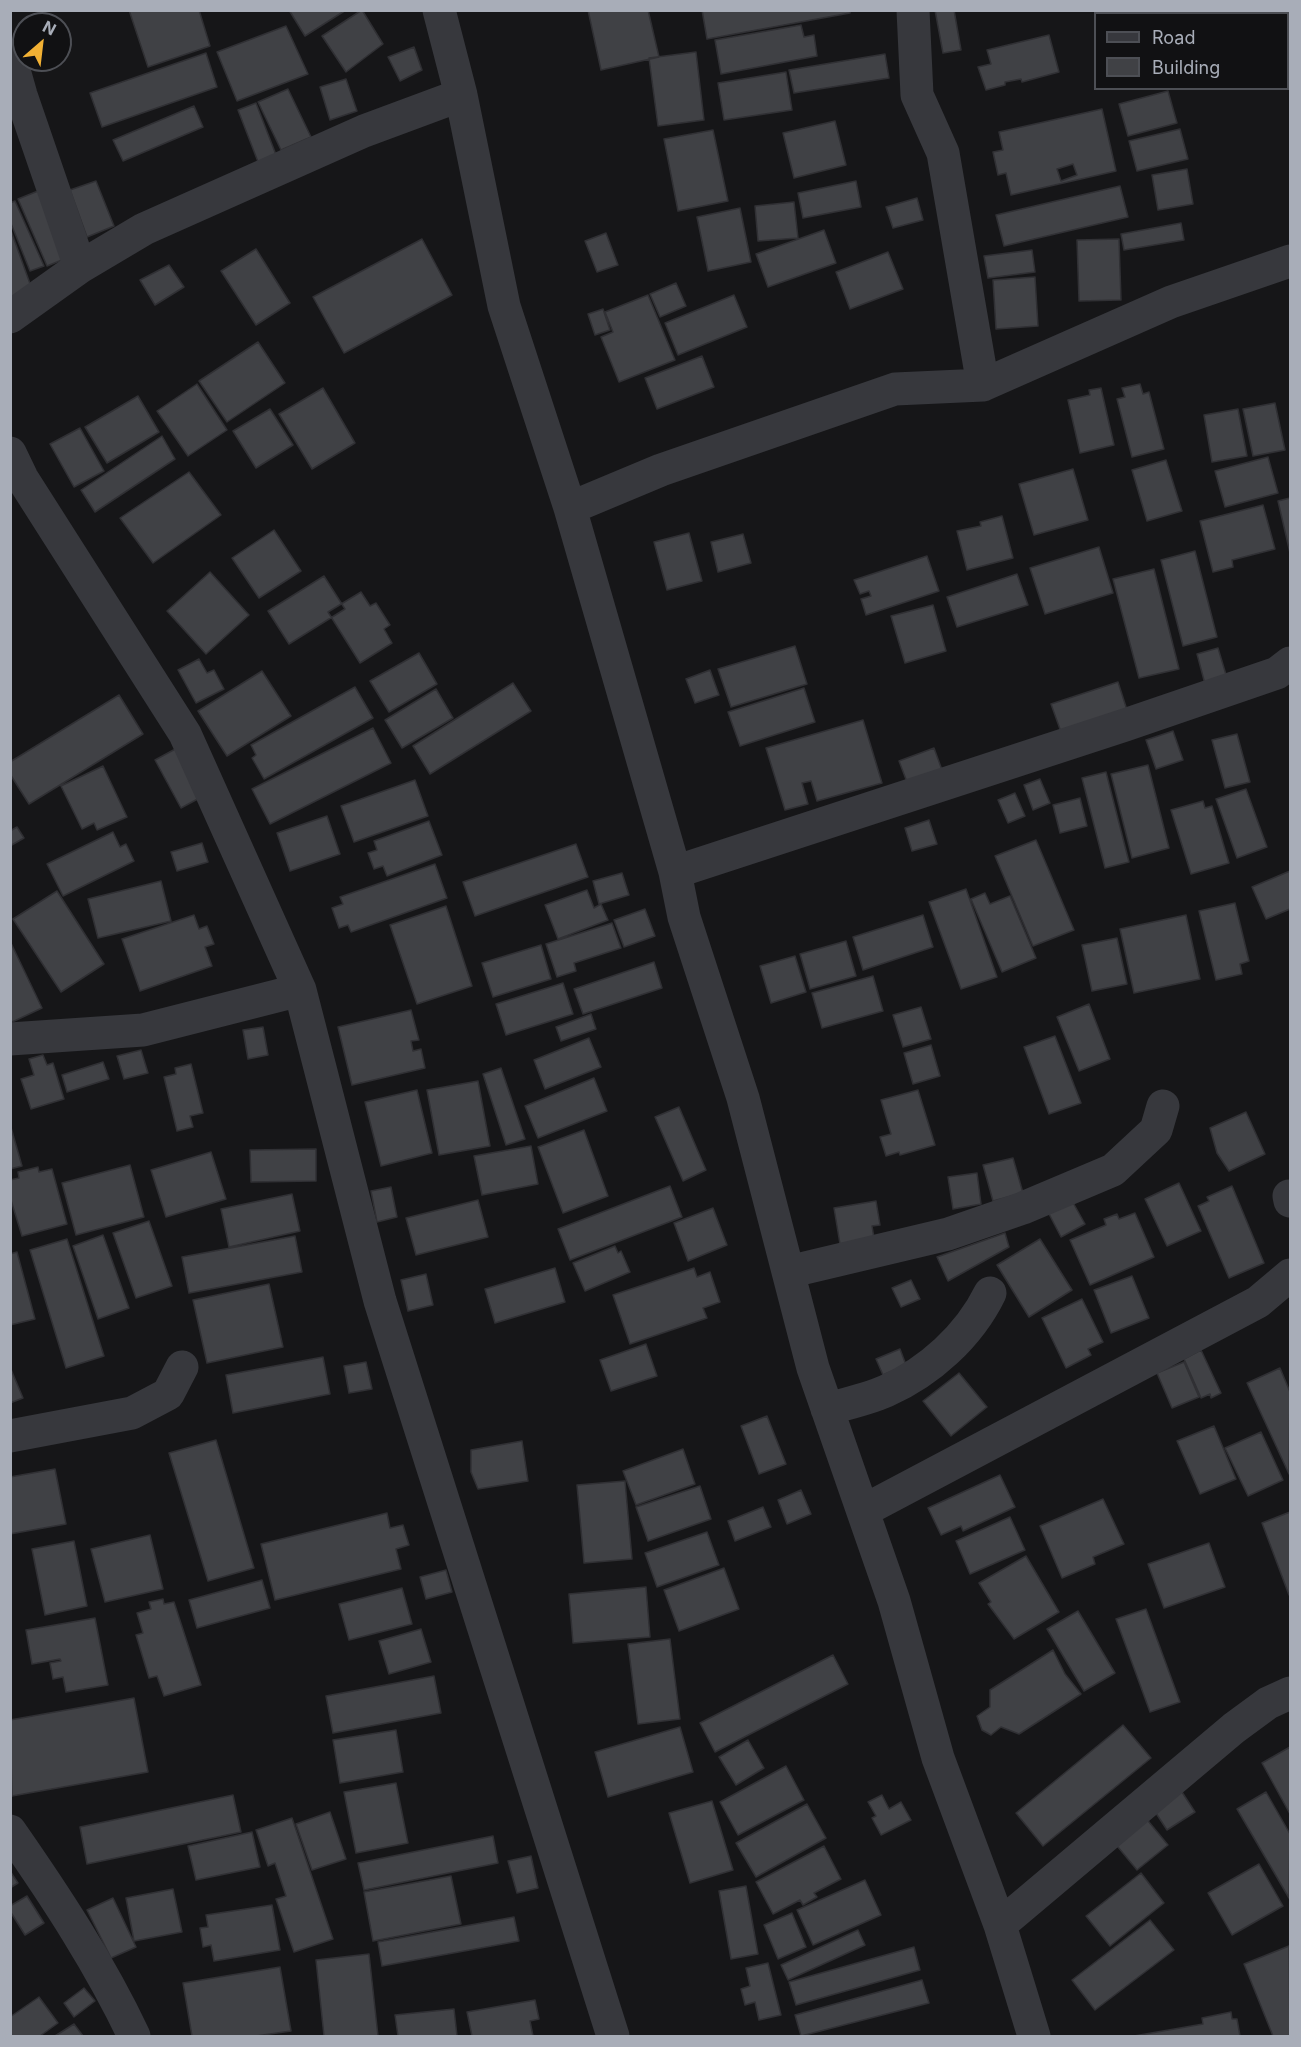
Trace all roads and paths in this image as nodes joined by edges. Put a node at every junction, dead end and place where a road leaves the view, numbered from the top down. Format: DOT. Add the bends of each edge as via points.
graph roads {
  1 [pos="439,10"];
  2 [pos="913,10"];
  3 [pos="10,56"];
  4 [pos="461,95"];
  5 [pos="1290,261"];
  6 [pos="80,267"];
  7 [pos="10,317"];
  8 [pos="983,385"];
  9 [pos="14,472"];
  10 [pos="570,508"];
  11 [pos="1290,663"];
  12 [pos="675,872"];
  13 [pos="300,990"];
  14 [pos="10,1039"];
  15 [pos="1163,1106"];
  16 [pos="788,1272"];
  17 [pos="1290,1275"];
  18 [pos="990,1293"];
  19 [pos="182,1367"];
  20 [pos="828,1409"];
  21 [pos="10,1436"];
  22 [pos="863,1511"];
  23 [pos="1290,1693"];
  24 [pos="10,1831"];
  25 [pos="1000,1925"];
  26 [pos="135,2037"];
  27 [pos="613,2037"];
  28 [pos="1034,2037"];
  1 -- 4 [label="street"];
  2 -- 8 [label="street" via="917,95 943,153"];
  3 -- 6 [label="street"];
  4 -- 6 [label="street" via="364,131 144,229"];
  4 -- 10 [label="street" via="504,306"];
  5 -- 8 [label="street" via="1171,302"];
  6 -- 7 [label="street"];
  8 -- 10 [label="street" via="895,389 661,470"];
  9 -- 13 [label="street" via="185,734"];
  10 -- 12 [label="street"];
  11 -- 12 [label="street" via="1277,673 1125,725"];
  12 -- 16 [label="street" via="684,917 743,1098"];
  13 -- 14 [label="street" via="143,1030"];
  13 -- 27 [label="street" via="380,1301"];
  15 -- 16 [label="street" via="1156,1130 1113,1170 948,1234"];
  16 -- 20 [label="street"];
  17 -- 22 [label="street" via="1258,1302"];
  18 -- 20 [label="street" via="979,1316 931,1363 885,1392"];
  19 -- 21 [label="street" via="168,1394 132,1413"];
  20 -- 22 [label="street"];
  22 -- 25 [label="street" via="894,1601 938,1758"];
  23 -- 25 [label="street" via="1268,1703 1234,1728"];
  24 -- 26 [label="street" via="111,1986"];
  25 -- 28 [label="street"];
}
